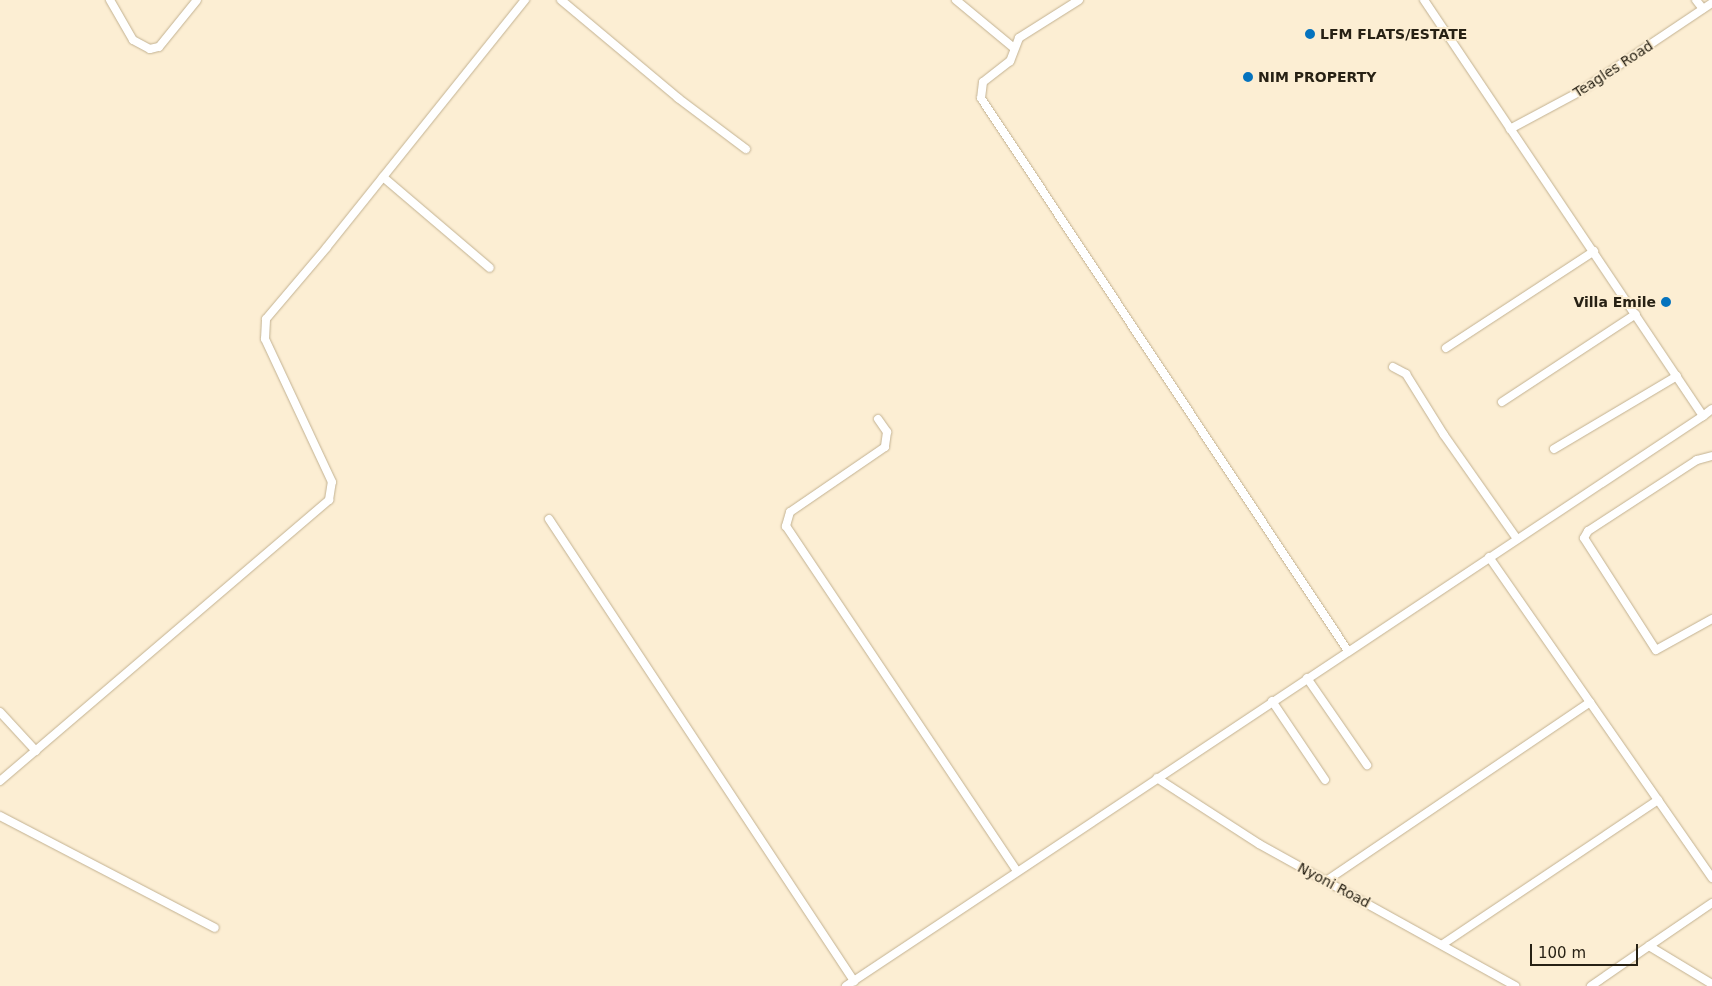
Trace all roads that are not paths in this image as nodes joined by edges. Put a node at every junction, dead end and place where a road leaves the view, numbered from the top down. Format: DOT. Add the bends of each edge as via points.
graph roads {
  1 [pos="110,0"];
  2 [pos="197,0"];
  3 [pos="525,0"];
  4 [pos="561,0"];
  5 [pos="956,0"];
  6 [pos="1079,0"];
  7 [pos="1424,0"];
  8 [pos="1696,0"];
  9 [pos="1712,3"];
  10 [pos="1702,9"];
  11 [pos="1014,48"];
  12 [pos="1510,129"];
  13 [pos="746,149"];
  14 [pos="383,177"];
  15 [pos="1594,251"];
  16 [pos="490,268"];
  17 [pos="1636,314"];
  18 [pos="1446,348"];
  19 [pos="1393,367"];
  20 [pos="1677,376"];
  21 [pos="1502,402"];
  22 [pos="1712,409"];
  23 [pos="1702,416"];
  24 [pos="878,418"];
  25 [pos="1554,449"];
  26 [pos="1712,456"];
  27 [pos="548,519"];
  28 [pos="1517,538"];
  29 [pos="1489,557"];
  30 [pos="1712,619"];
  31 [pos="1348,651"];
  32 [pos="1308,678"];
  33 [pos="1272,701"];
  34 [pos="1590,702"];
  35 [pos="0,712"];
  36 [pos="36,751"];
  37 [pos="1367,765"];
  38 [pos="1157,778"];
  39 [pos="1325,780"];
  40 [pos="0,781"];
  41 [pos="1658,800"];
  42 [pos="0,816"];
  43 [pos="1017,871"];
  44 [pos="1712,878"];
  45 [pos="1326,881"];
  46 [pos="1712,903"];
  47 [pos="215,928"];
  48 [pos="1443,944"];
  49 [pos="1649,946"];
  50 [pos="854,981"];
  51 [pos="1712,984"];
  52 [pos="846,986"];
  53 [pos="1515,986"];
  54 [pos="1591,986"];
  1 -- 2 [label="street" via="133,40 150,49 159,47"];
  3 -- 14 [label="street"];
  4 -- 13 [label="street" via="678,98"];
  5 -- 11 [label="street"];
  6 -- 11 [label="street" via="1024,34"];
  7 -- 12 [label="street"];
  8 -- 10 [label="street"];
  9 -- 10 [label="street, Teagles Road"];
  10 -- 12 [label="street, Teagles Road" via="1579,92"];
  11 -- 31 [label="street" via="1010,61 981,87 983,102 1143,337"];
  12 -- 15 [label="street"];
  14 -- 16 [label="street"];
  14 -- 36 [label="street" via="267,316 265,324 265,339 332,482 329,500"];
  15 -- 17 [label="street"];
  15 -- 18 [label="street"];
  17 -- 20 [label="street"];
  17 -- 21 [label="street"];
  19 -- 28 [label="street" via="1406,374 1444,435"];
  20 -- 23 [label="street"];
  20 -- 25 [label="street"];
  22 -- 23 [label="street"];
  23 -- 28 [label="street"];
  24 -- 43 [label="street" via="887,432 885,447 790,512 786,526"];
  26 -- 30 [label="street" via="1697,460 1588,531 1584,538 1656,650"];
  27 -- 50 [label="street"];
  28 -- 29 [label="street"];
  29 -- 31 [label="street"];
  29 -- 34 [label="street"];
  31 -- 32 [label="street"];
  32 -- 33 [label="street"];
  32 -- 37 [label="street"];
  33 -- 38 [label="street"];
  33 -- 39 [label="street"];
  34 -- 41 [label="street"];
  34 -- 45 [label="street"];
  35 -- 36 [label="street"];
  36 -- 40 [label="street"];
  38 -- 43 [label="street"];
  38 -- 45 [label="street, Nyoni Road" via="1259,844"];
  41 -- 44 [label="street"];
  41 -- 48 [label="street"];
  42 -- 47 [label="street"];
  43 -- 50 [label="street"];
  45 -- 48 [label="street, Nyoni Road"];
  46 -- 49 [label="street"];
  48 -- 53 [label="street, Nyoni Road"];
  49 -- 51 [label="street"];
  49 -- 54 [label="street"];
  50 -- 52 [label="street"];
}
